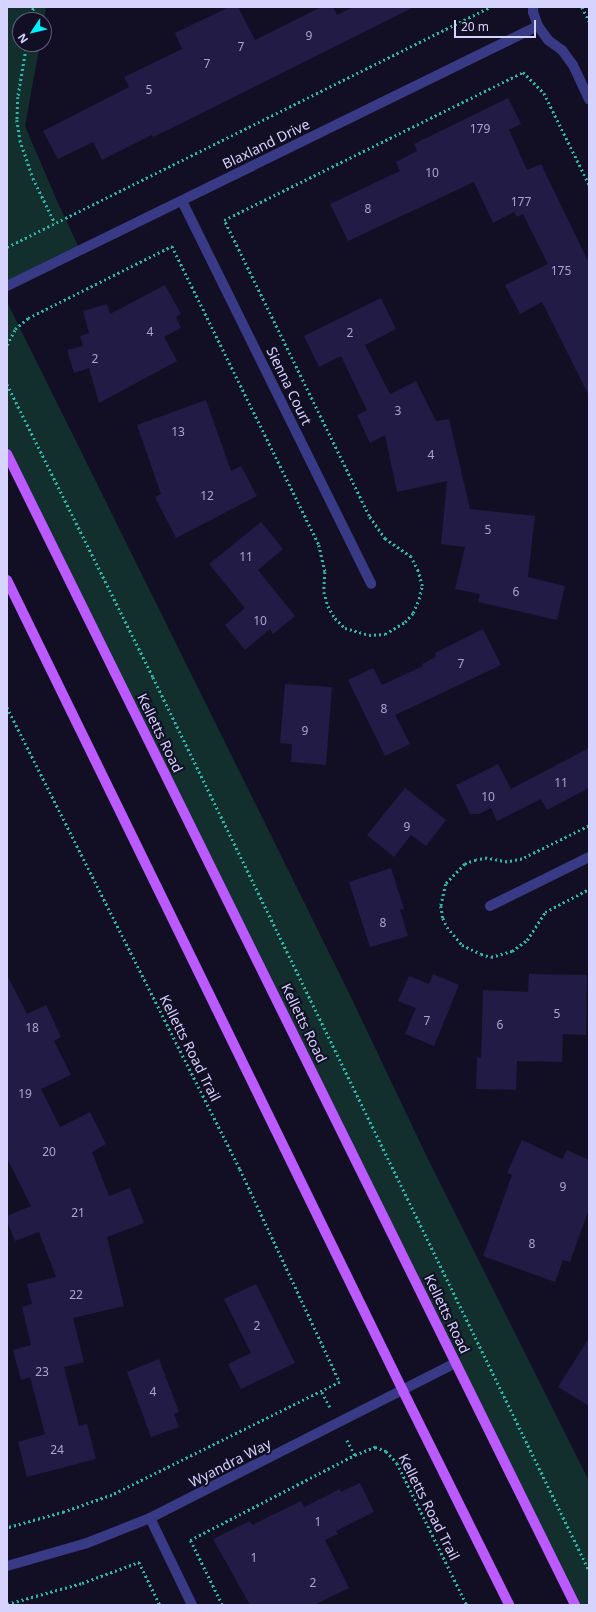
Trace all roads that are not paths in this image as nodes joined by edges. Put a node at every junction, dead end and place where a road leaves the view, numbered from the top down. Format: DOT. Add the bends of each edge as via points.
graph roads {
  1 [pos="533,7"];
  2 [pos="538,26"];
  3 [pos="589,100"];
  4 [pos="182,201"];
  5 [pos="7,286"];
  6 [pos="7,454"];
  7 [pos="7,580"];
  8 [pos="371,584"];
  9 [pos="589,857"];
  10 [pos="490,906"];
  11 [pos="456,1363"];
  12 [pos="403,1391"];
  13 [pos="150,1518"];
  14 [pos="7,1566"];
  15 [pos="192,1605"];
  16 [pos="509,1605"];
  17 [pos="576,1605"];
  1 -- 2 [label="street" via="532,12"];
  2 -- 3 [label="street" via="573,65"];
  2 -- 4 [label="street, Blaxland Drive"];
  4 -- 5 [label="street, Blaxland Drive"];
  4 -- 8 [label="street, Sienna Court"];
  6 -- 11 [label="main road, Kelletts Road"];
  7 -- 12 [label="main road"];
  9 -- 10 [label="street"];
  11 -- 12 [label="street, Wyandra Way"];
  11 -- 17 [label="main road, Kelletts Road"];
  12 -- 13 [label="street, Wyandra Way"];
  12 -- 16 [label="main road"];
  13 -- 14 [label="street, Wyandra Way" via="87,1544"];
  13 -- 15 [label="street"];
}
